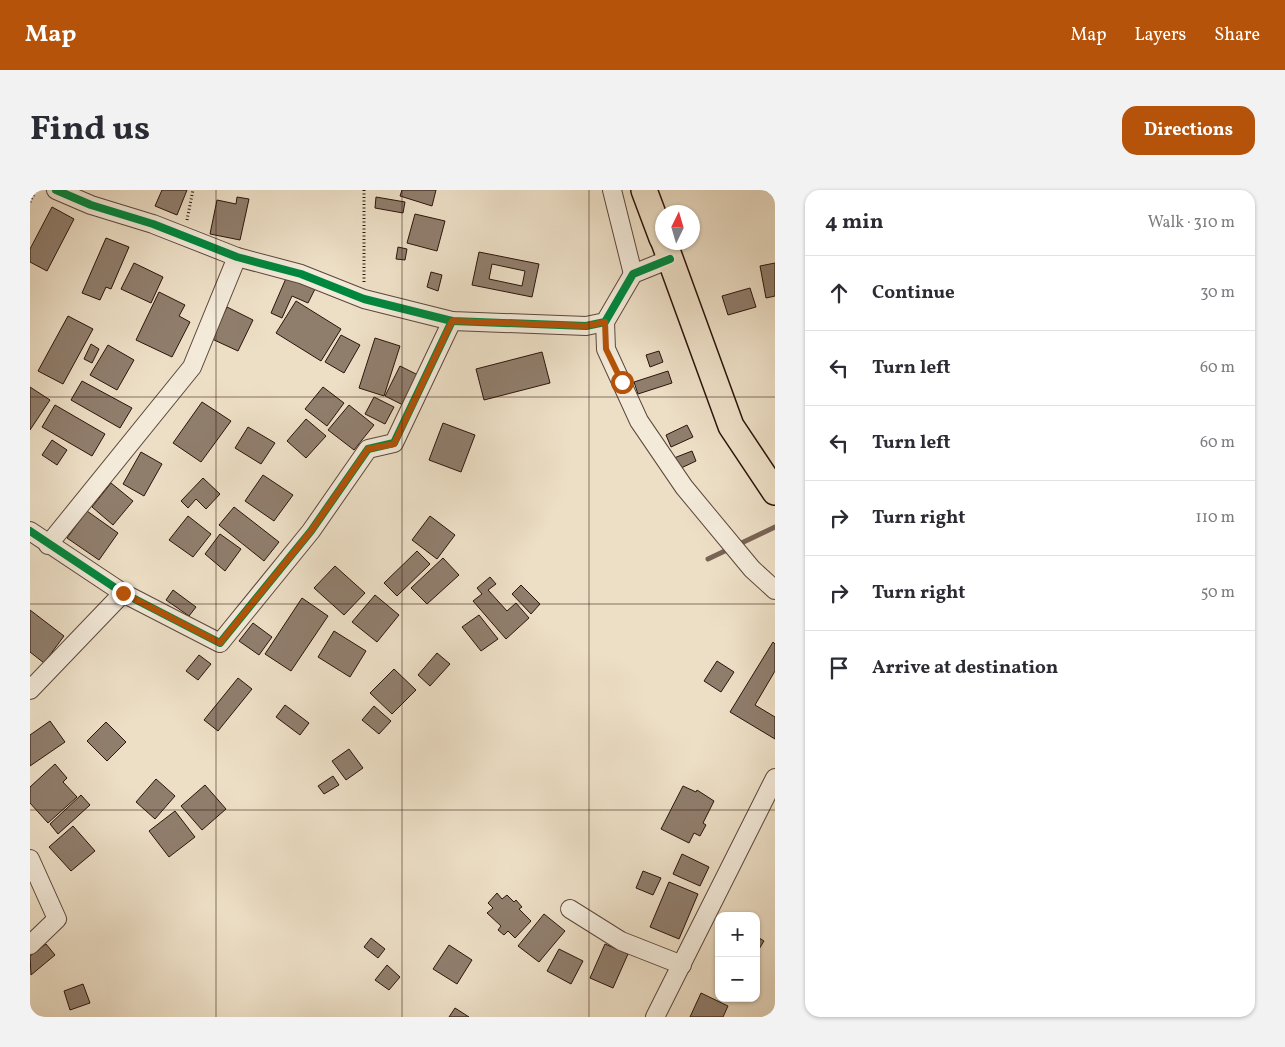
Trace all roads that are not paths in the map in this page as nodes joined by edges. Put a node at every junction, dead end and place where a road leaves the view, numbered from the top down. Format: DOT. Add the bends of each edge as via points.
graph roads {
  1 [pos="56,190"];
  2 [pos="612,190"];
  3 [pos="644,190"];
  4 [pos="655,218"];
  5 [pos="662,250"];
  6 [pos="667,250"];
  7 [pos="237,257"];
  8 [pos="633,274"];
  9 [pos="452,321"];
  10 [pos="605,322"];
  11 [pos="775,492"];
  12 [pos="30,531"];
  13 [pos="48,545"];
  14 [pos="775,590"];
  15 [pos="123,593"];
  16 [pos="30,690"];
  17 [pos="775,778"];
  18 [pos="30,860"];
  19 [pos="570,910"];
  20 [pos="30,945"];
  21 [pos="682,965"];
  22 [pos="655,1017"];
  1 -- 7 [label="street"];
  2 -- 8 [label="street"];
  3 -- 4 [label="highway"];
  5 -- 8 [label="street"];
  6 -- 11 [label="highway" via="730,426"];
  7 -- 9 [label="street" via="301,274 364,299"];
  7 -- 13 [label="street" via="192,367"];
  8 -- 10 [label="street"];
  9 -- 10 [label="street" via="586,326"];
  9 -- 15 [label="street" via="394,444 368,449 311,531 220,643"];
  10 -- 14 [label="street" via="606,349 638,422 684,487 752,569"];
  12 -- 13 [label="street"];
  13 -- 15 [label="street"];
  15 -- 16 [label="street"];
  17 -- 21 [label="street"];
  18 -- 20 [label="street" via="57,919"];
  19 -- 21 [label="street" via="621,942"];
  21 -- 22 [label="street"];
}
